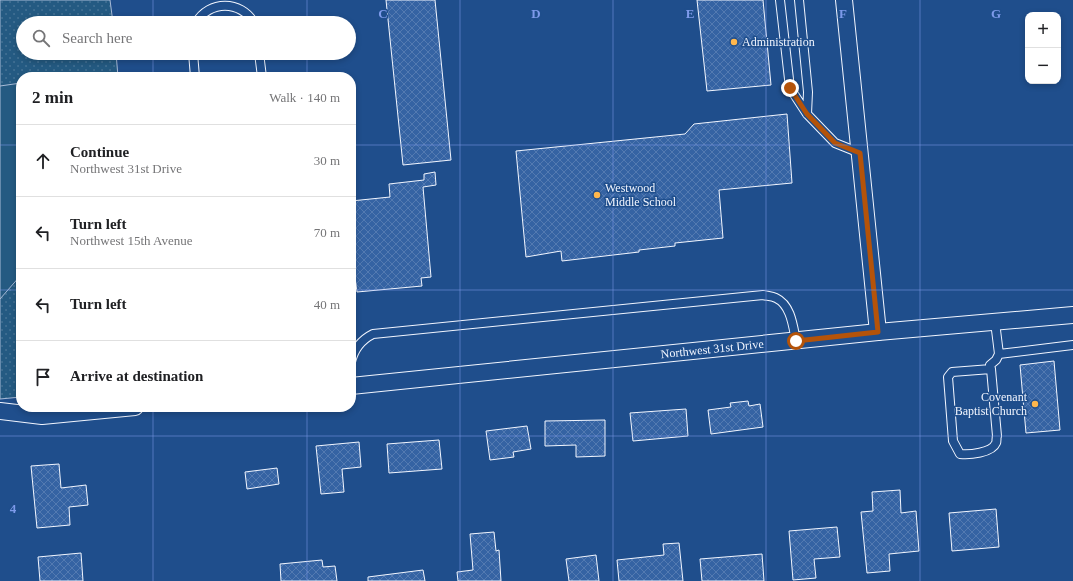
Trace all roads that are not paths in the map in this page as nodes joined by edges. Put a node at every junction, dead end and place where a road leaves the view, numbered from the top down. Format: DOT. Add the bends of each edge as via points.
graph roads {
  1 [pos="780,0"];
  2 [pos="798,0"];
  3 [pos="844,0"];
  4 [pos="200,16"];
  5 [pos="250,16"];
  6 [pos="194,60"];
  7 [pos="260,60"];
  8 [pos="195,72"];
  9 [pos="261,72"];
  10 [pos="807,114"];
  11 [pos="860,153"];
  12 [pos="1073,315"];
  13 [pos="995,322"];
  14 [pos="878,332"];
  15 [pos="796,341"];
  16 [pos="1073,345"];
  17 [pos="356,351"];
  18 [pos="998,354"];
  19 [pos="991,369"];
  20 [pos="356,384"];
  21 [pos="0,411"];
  22 [pos="83,412"];
  1 -- 10 [label="lane" via="790,88"];
  2 -- 10 [label="lane" via="808,92"];
  3 -- 11 [label="street"];
  4 -- 5 [label="lane" via="207,9 220,3 230,3"];
  6 -- 8 [label="lane"];
  7 -- 9 [label="lane"];
  10 -- 11 [label="lane" via="835,143"];
  11 -- 14 [label="street"];
  12 -- 13 [label="street, Northwest 31st Drive"];
  13 -- 14 [label="street, Northwest 31st Drive"];
  13 -- 18 [label="lane"];
  14 -- 15 [label="street, Northwest 31st Drive"];
  15 -- 17 [label="lane" via="787,308 776,298 763,295 373,334 364,338"];
  15 -- 20 [label="street, Northwest 31st Drive"];
  16 -- 18 [label="lane"];
  18 -- 19 [label="lane" via="990,365"];
  19 -- 19 [label="lane" via="996,443 992,448 982,452 972,455 960,454 953,441 948,377 952,372"];
  21 -- 22 [label="street" via="42,416"];
}
